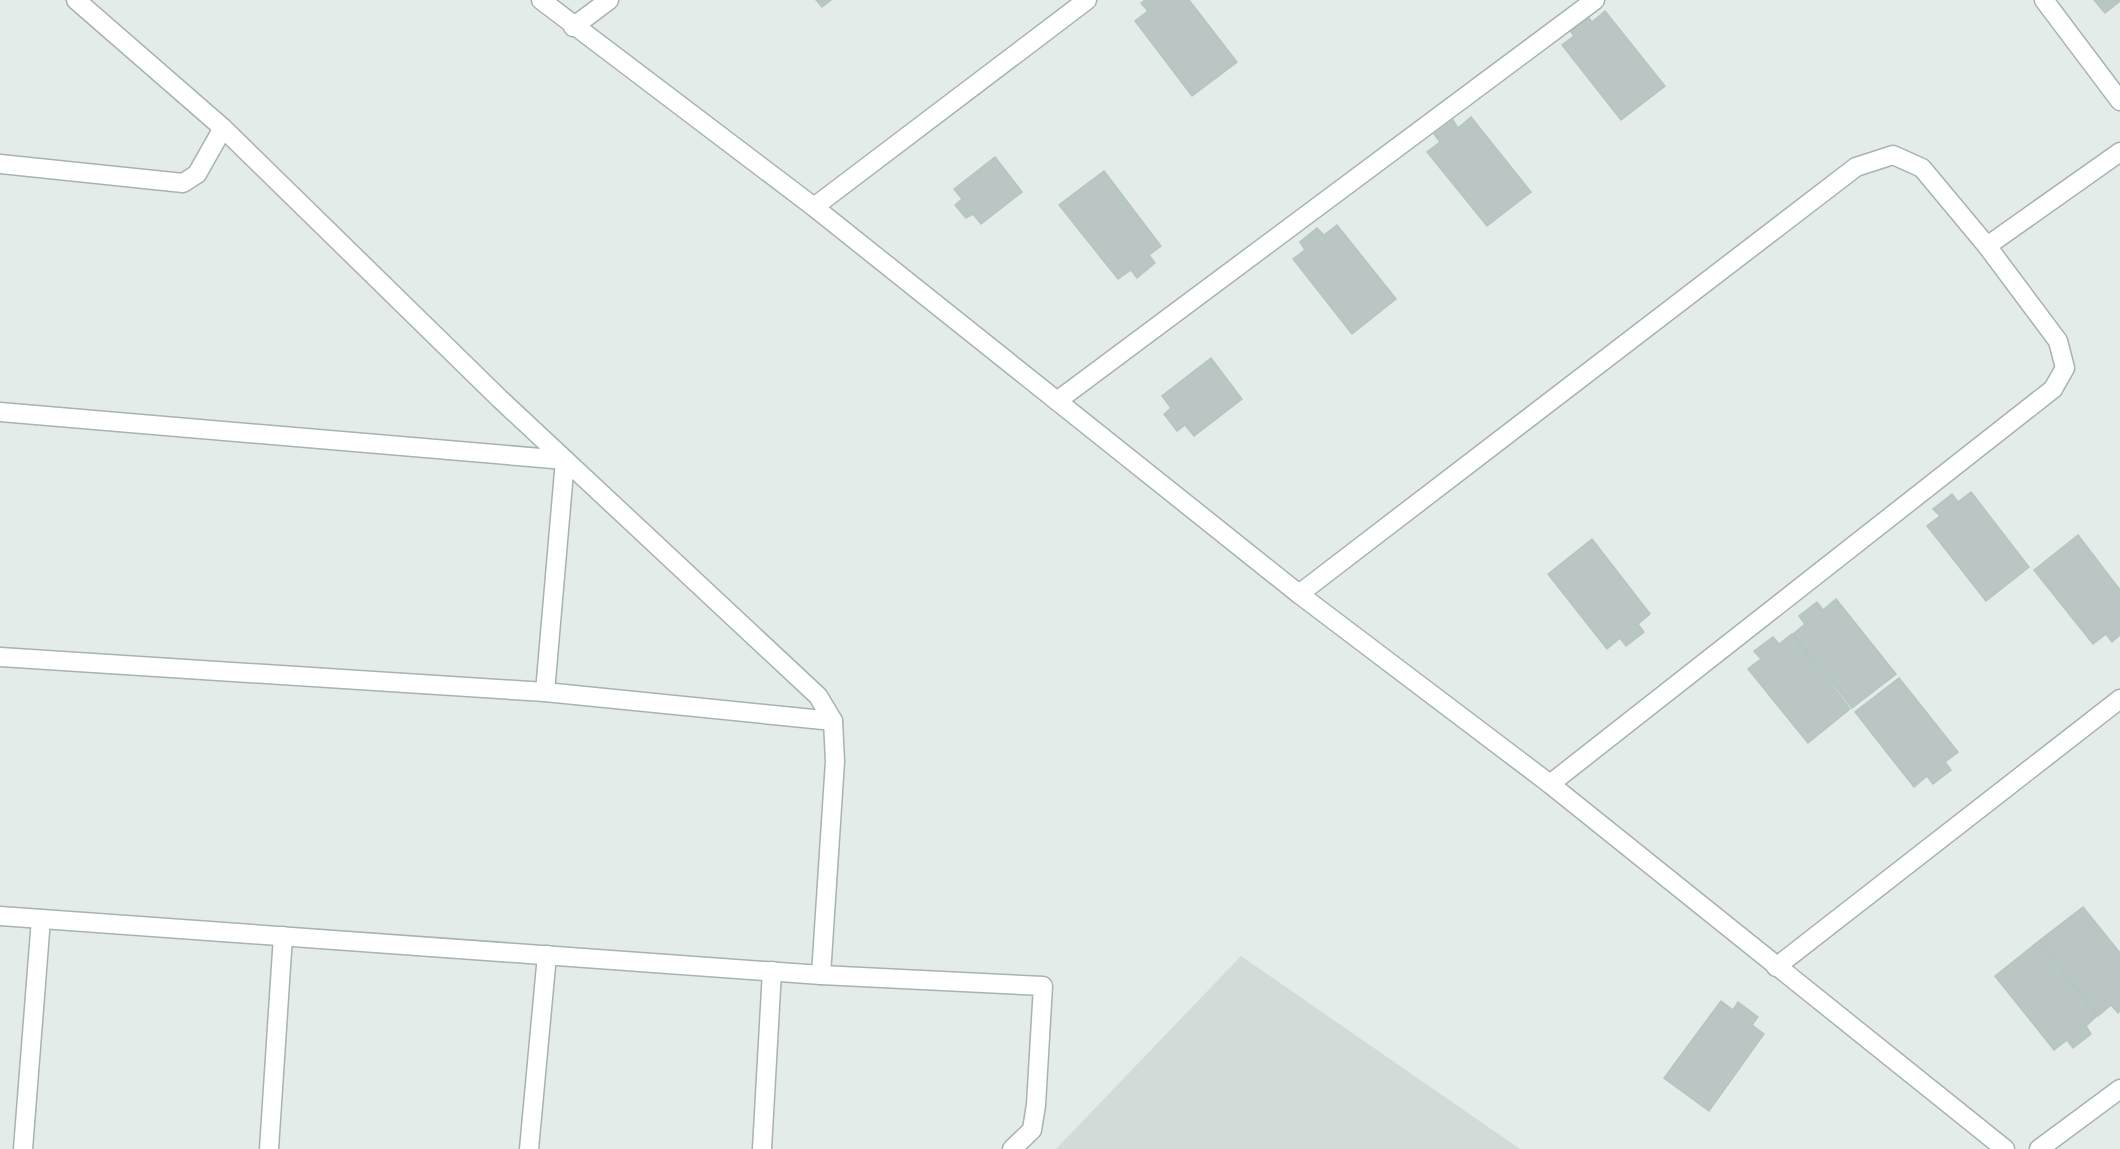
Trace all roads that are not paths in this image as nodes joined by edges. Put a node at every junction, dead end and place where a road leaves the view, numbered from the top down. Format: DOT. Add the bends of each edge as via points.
graph roads {
  1 [pos="76,0"];
  2 [pos="541,0"];
  3 [pos="609,0"];
  4 [pos="1087,0"];
  5 [pos="1595,0"];
  6 [pos="2044,0"];
  7 [pos="573,27"];
  8 [pos="2114,79"];
  9 [pos="2120,101"];
  10 [pos="223,128"];
  11 [pos="2120,152"];
  12 [pos="0,164"];
  13 [pos="814,207"];
  14 [pos="1987,246"];
  15 [pos="1057,401"];
  16 [pos="0,412"];
  17 [pos="565,460"];
  18 [pos="1299,594"];
  19 [pos="0,657"];
  20 [pos="545,693"];
  21 [pos="2120,699"];
  22 [pos="833,721"];
  23 [pos="1550,784"];
  24 [pos="0,916"];
  25 [pos="41,919"];
  26 [pos="283,936"];
  27 [pos="547,955"];
  28 [pos="1776,967"];
  29 [pos="772,971"];
  30 [pos="821,975"];
  31 [pos="2120,1089"];
  32 [pos="23,1149"];
  33 [pos="269,1149"];
  34 [pos="529,1149"];
  35 [pos="762,1149"];
  36 [pos="1012,1149"];
  37 [pos="2005,1149"];
  38 [pos="2039,1149"];
  1 -- 10 [label="street"];
  2 -- 7 [label="street"];
  3 -- 7 [label="street"];
  4 -- 13 [label="street"];
  5 -- 15 [label="street"];
  6 -- 8 [label="street"];
  7 -- 13 [label="street"];
  8 -- 9 [label="street"];
  10 -- 12 [label="street" via="197,174 183,183"];
  10 -- 17 [label="street"];
  11 -- 14 [label="street"];
  13 -- 15 [label="street"];
  14 -- 18 [label="street" via="1922,168 1893,155 1857,167"];
  14 -- 23 [label="street" via="2058,341 2066,368 2053,389"];
  15 -- 18 [label="street"];
  16 -- 17 [label="street"];
  17 -- 20 [label="street"];
  17 -- 22 [label="street" via="818,696"];
  18 -- 23 [label="street"];
  19 -- 20 [label="street"];
  20 -- 22 [label="street"];
  21 -- 28 [label="street"];
  22 -- 30 [label="street" via="835,761"];
  23 -- 28 [label="street"];
  24 -- 25 [label="street"];
  25 -- 26 [label="street"];
  25 -- 32 [label="street"];
  26 -- 27 [label="street"];
  26 -- 33 [label="street"];
  27 -- 29 [label="street"];
  27 -- 34 [label="street"];
  28 -- 37 [label="street"];
  29 -- 30 [label="street"];
  29 -- 35 [label="street"];
  30 -- 36 [label="street" via="1043,986 1032,1130"];
  31 -- 38 [label="street"];
}
